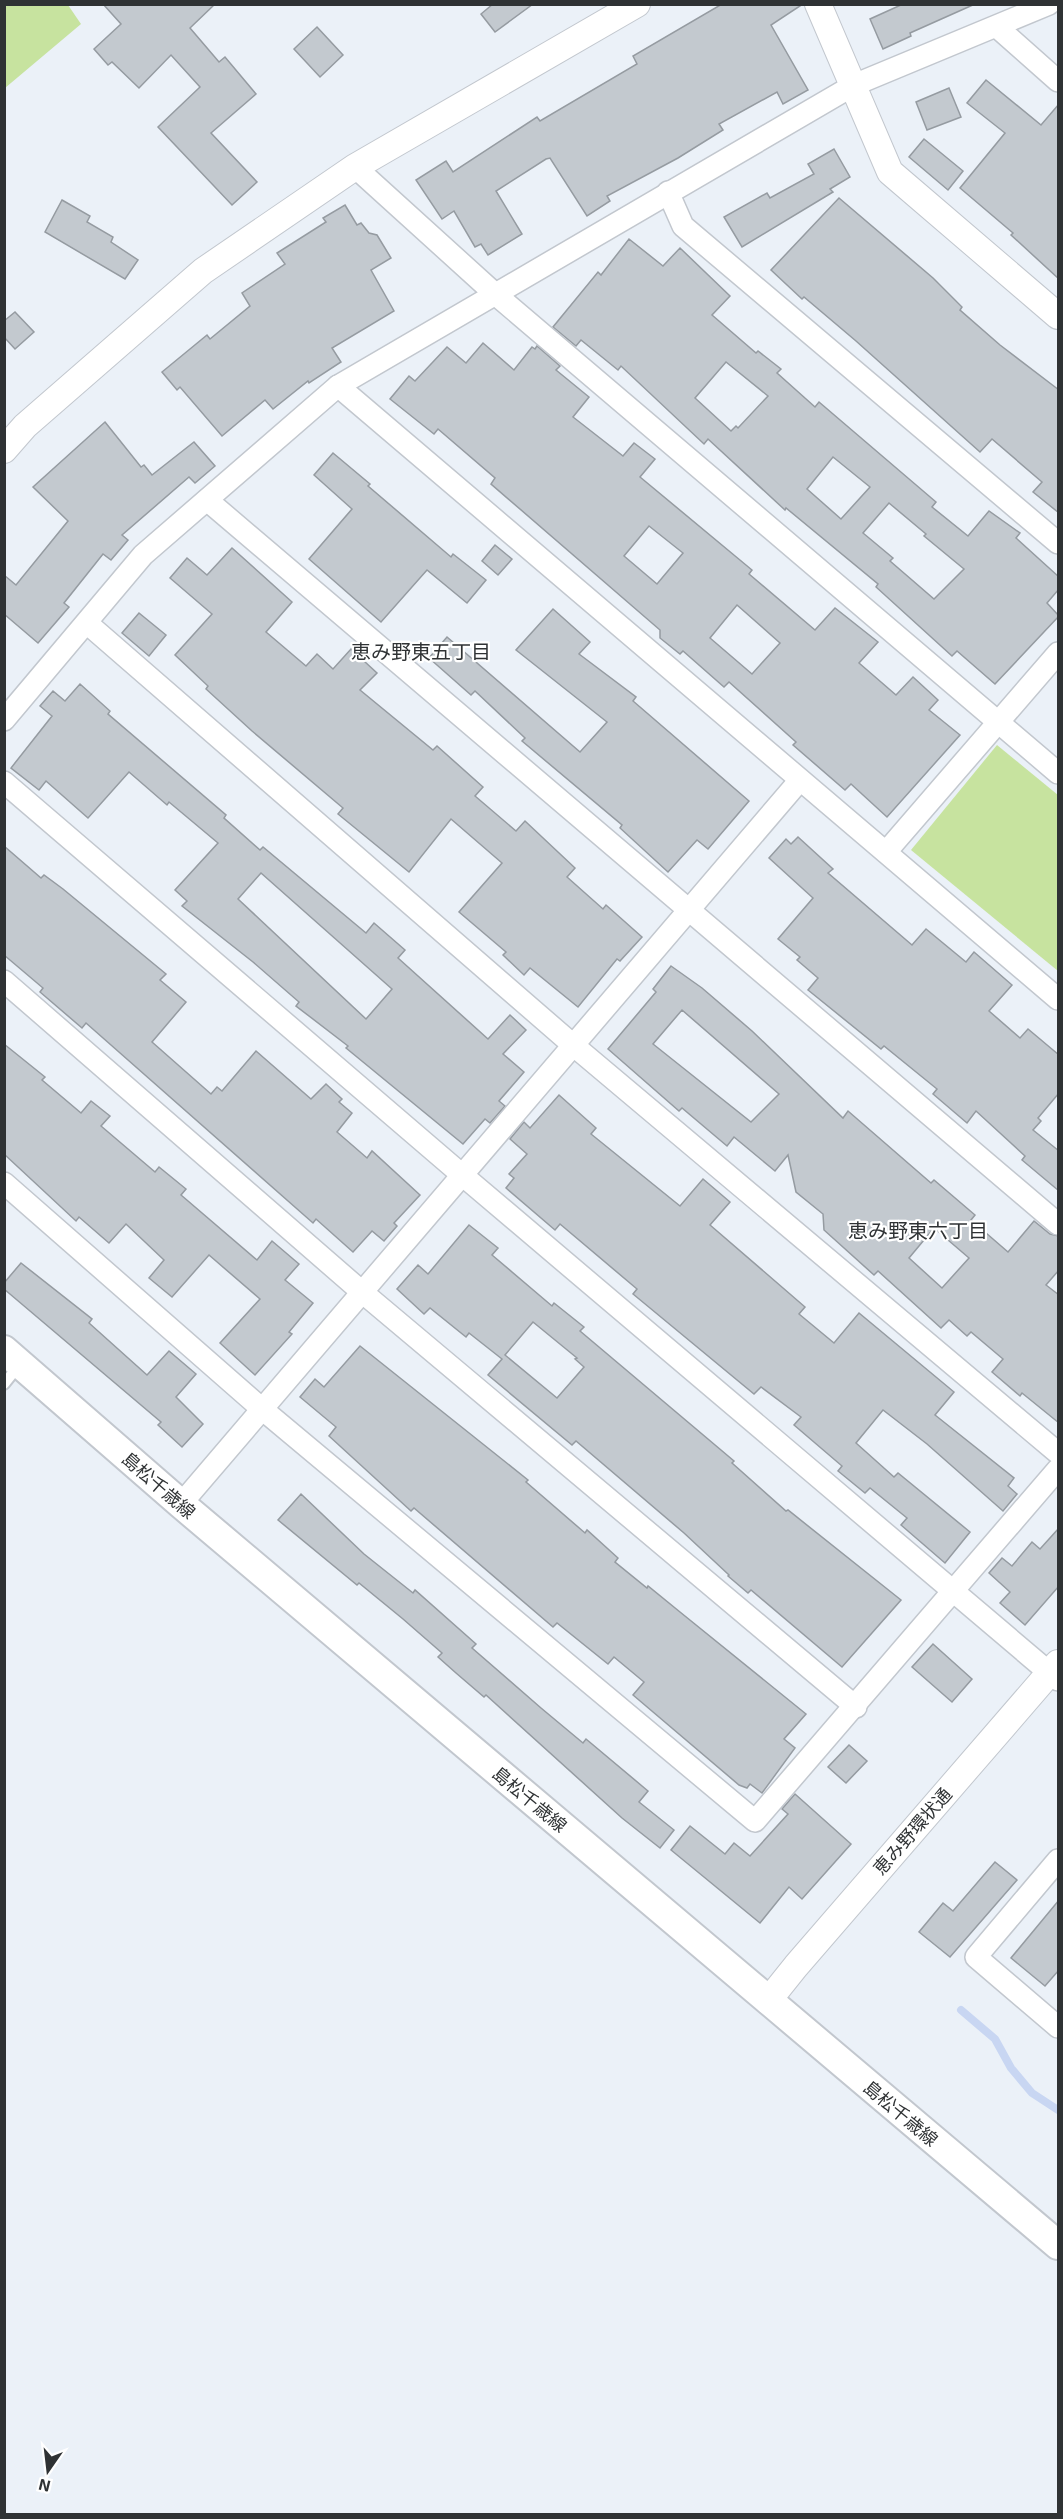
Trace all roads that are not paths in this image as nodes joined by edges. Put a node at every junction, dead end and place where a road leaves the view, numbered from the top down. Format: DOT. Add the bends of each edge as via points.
graph roads {
  1 [pos="637,4"];
  2 [pos="818,4"];
  3 [pos="1049,4"];
  4 [pos="997,27"];
  5 [pos="1059,81"];
  6 [pos="854,85"];
  7 [pos="354,167"];
  8 [pos="668,192"];
  9 [pos="494,293"];
  10 [pos="1059,316"];
  11 [pos="338,386"];
  12 [pos="4,450"];
  13 [pos="207,500"];
  14 [pos="1059,543"];
  15 [pos="88,624"];
  16 [pos="1059,653"];
  17 [pos="4,720"];
  18 [pos="999,723"];
  19 [pos="1059,773"];
  20 [pos="800,780"];
  21 [pos="4,782"];
  22 [pos="886,852"];
  23 [pos="688,910"];
  24 [pos="4,981"];
  25 [pos="1059,999"];
  26 [pos="573,1045"];
  27 [pos="461,1174"];
  28 [pos="4,1183"];
  29 [pos="1059,1224"];
  30 [pos="362,1292"];
  31 [pos="10,1366"];
  32 [pos="262,1409"];
  33 [pos="1059,1453"];
  34 [pos="1059,1469"];
  35 [pos="181,1504"];
  36 [pos="955,1591"];
  37 [pos="1056,1672"];
  38 [pos="856,1707"];
  39 [pos="1059,1860"];
  40 [pos="768,2001"];
  41 [pos="1059,2027"];
  42 [pos="1059,2245"];
  1 -- 7 [label="street"];
  2 -- 6 [label="street"];
  3 -- 4 [label="street"];
  4 -- 5 [label="street"];
  4 -- 6 [label="street"];
  6 -- 8 [label="street"];
  6 -- 10 [label="street" via="890,172"];
  7 -- 9 [label="street"];
  7 -- 12 [label="street" via="203,271 25,426"];
  8 -- 9 [label="street"];
  8 -- 14 [label="street" via="683,226"];
  9 -- 11 [label="street"];
  9 -- 18 [label="street"];
  11 -- 13 [label="street"];
  11 -- 20 [label="street"];
  13 -- 15 [label="street" via="143,555"];
  13 -- 23 [label="street"];
  15 -- 17 [label="street"];
  15 -- 26 [label="street"];
  16 -- 18 [label="street"];
  18 -- 19 [label="street"];
  18 -- 22 [label="street"];
  20 -- 22 [label="street"];
  20 -- 23 [label="street"];
  21 -- 27 [label="street"];
  22 -- 25 [label="street"];
  23 -- 26 [label="street"];
  23 -- 29 [label="street"];
  24 -- 30 [label="street"];
  26 -- 27 [label="street"];
  26 -- 33 [label="street"];
  27 -- 30 [label="street"];
  27 -- 36 [label="street"];
  28 -- 32 [label="street"];
  30 -- 32 [label="street"];
  30 -- 38 [label="street"];
  31 -- 35 [label="main road, 島松千歳線"];
  32 -- 35 [label="street"];
  32 -- 38 [label="street" via="755,1821"];
  34 -- 36 [label="street"];
  35 -- 40 [label="main road, 島松千歳線"];
  36 -- 37 [label="street"];
  36 -- 38 [label="street"];
  37 -- 40 [label="street, 恵み野環状通"];
  39 -- 41 [label="street" via="976,1956"];
  40 -- 42 [label="main road, 島松千歳線"];
}
